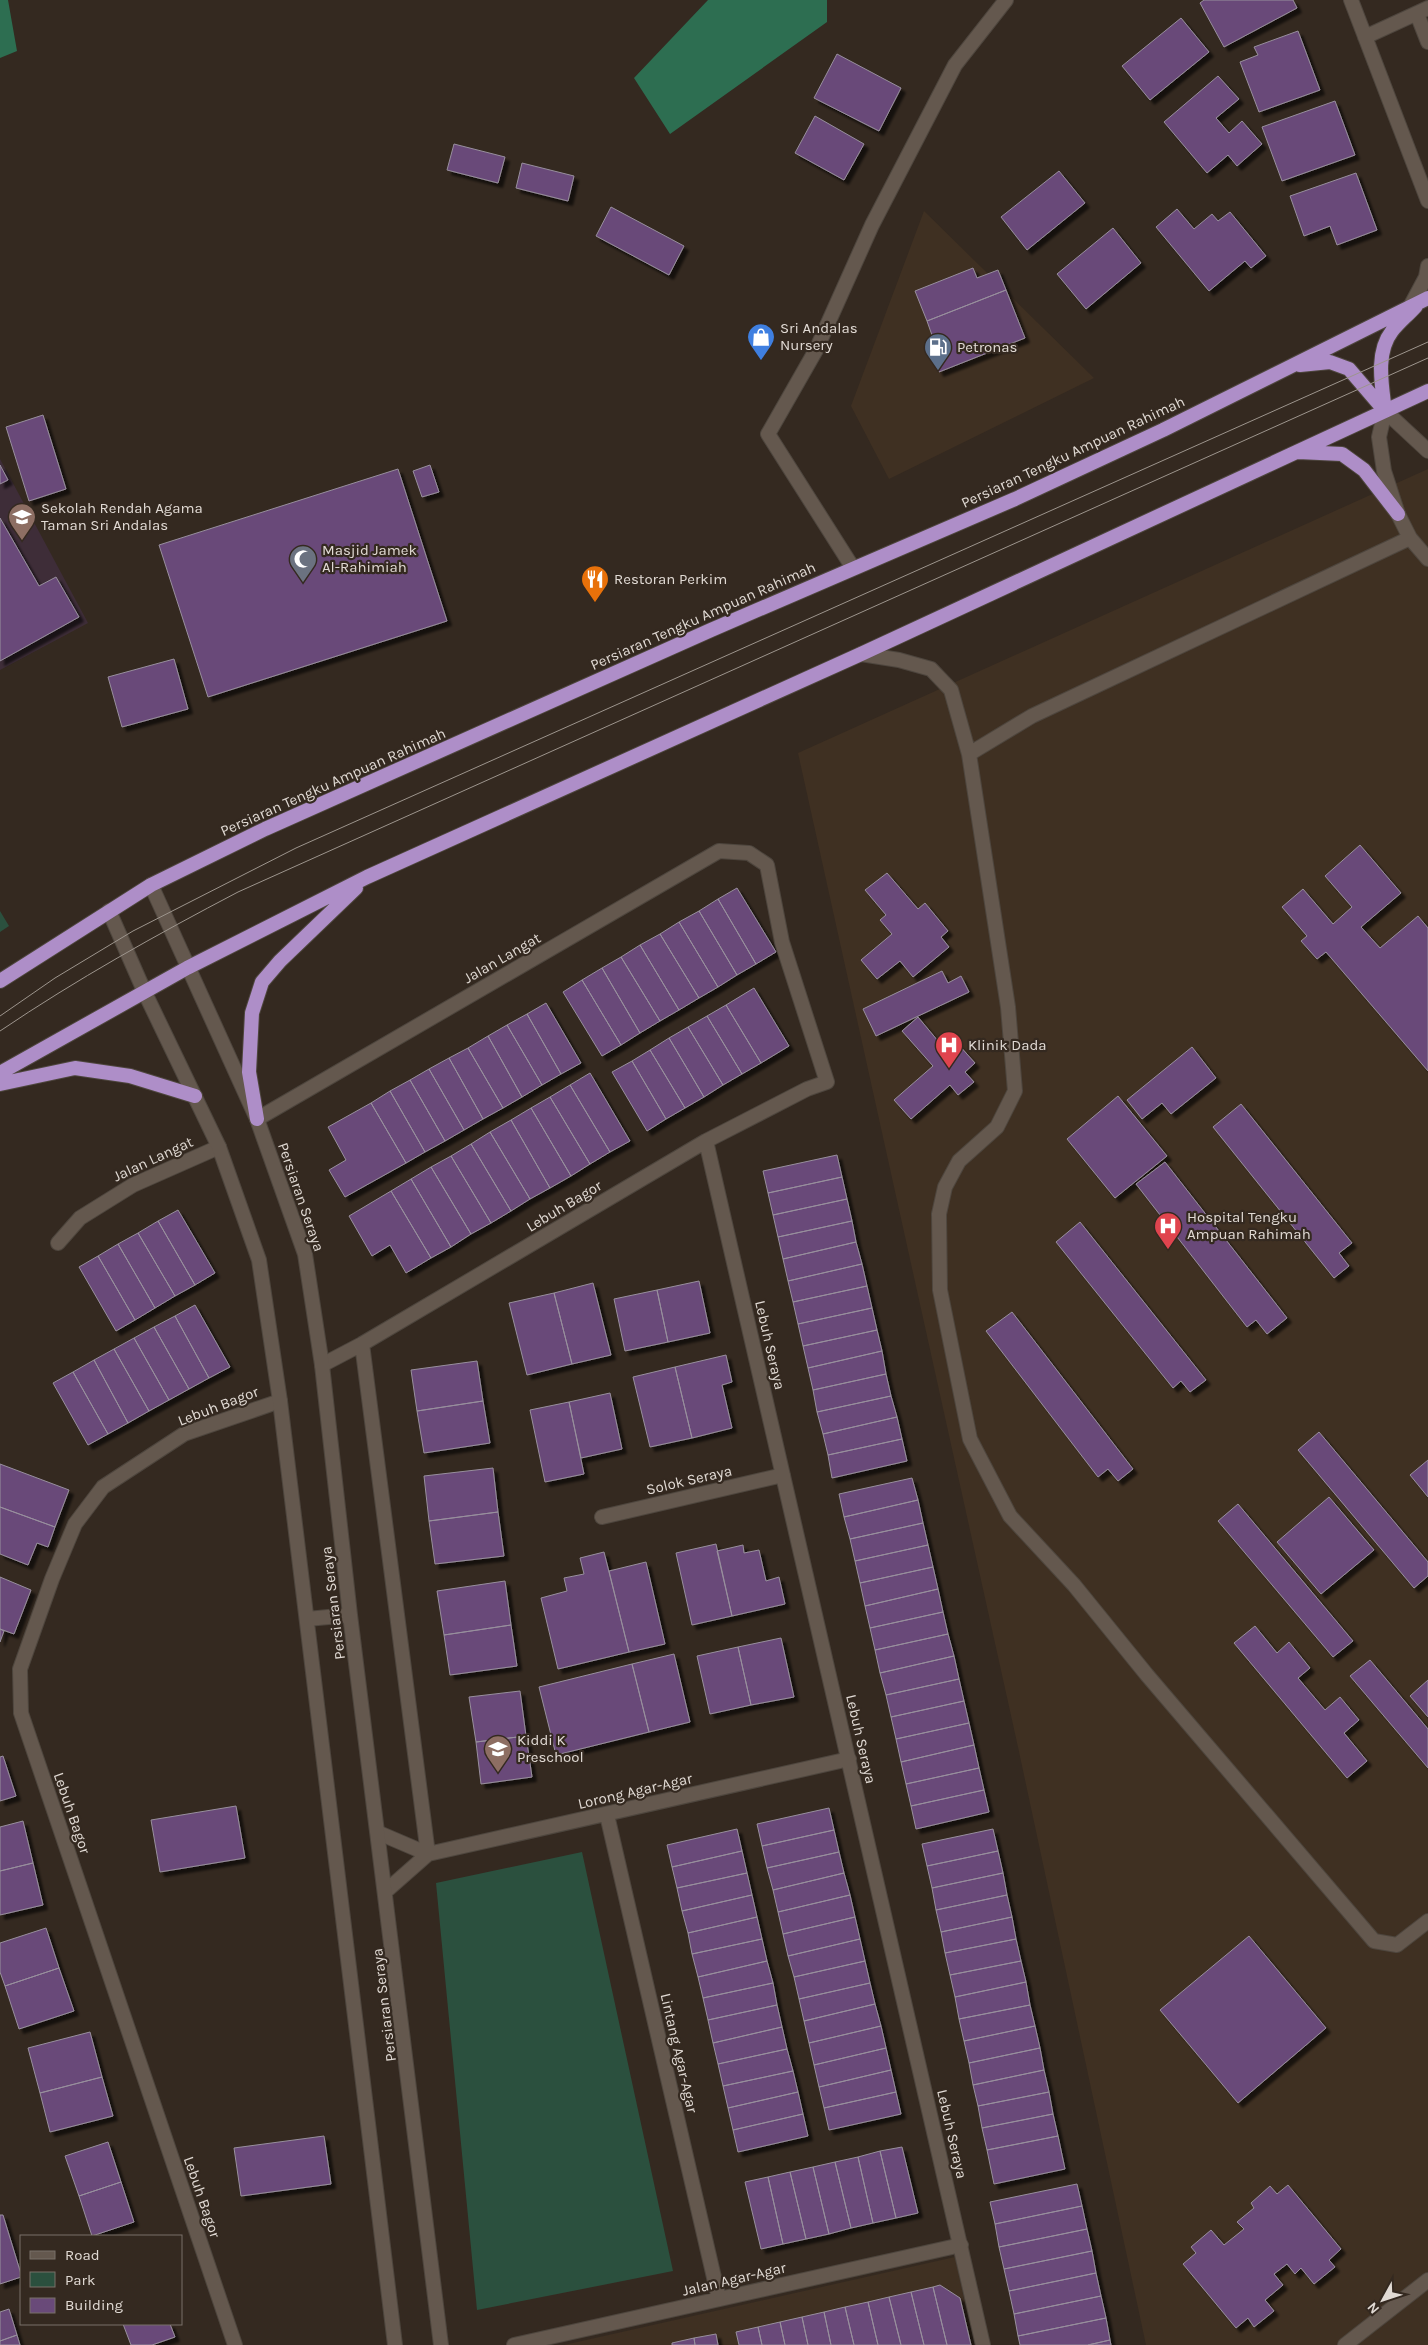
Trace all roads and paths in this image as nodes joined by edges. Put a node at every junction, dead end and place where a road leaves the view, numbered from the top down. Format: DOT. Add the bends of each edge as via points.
graph roads {
  1 [pos="1006,0"];
  2 [pos="1351,0"];
  3 [pos="1422,11"];
  4 [pos="1365,37"];
  5 [pos="1428,42"];
  6 [pos="1428,201"];
  7 [pos="1428,266"];
  8 [pos="1420,301"];
  9 [pos="1291,366"];
  10 [pos="1428,391"];
  11 [pos="1385,411"];
  12 [pos="1296,452"];
  13 [pos="1428,452"];
  14 [pos="1398,514"];
  15 [pos="1410,538"];
  16 [pos="1428,559"];
  17 [pos="853,568"];
  18 [pos="862,654"];
  19 [pos="969,754"];
  20 [pos="767,865"];
  21 [pos="367,877"];
  22 [pos="151,885"];
  23 [pos="109,911"];
  24 [pos="187,968"];
  25 [pos="0,981"];
  26 [pos="145,993"];
  27 [pos="0,1072"];
  28 [pos="0,1084"];
  29 [pos="195,1096"];
  30 [pos="257,1119"];
  31 [pos="706,1141"];
  32 [pos="219,1147"];
  33 [pos="58,1243"];
  34 [pos="362,1344"];
  35 [pos="322,1365"];
  36 [pos="280,1401"];
  37 [pos="783,1475"];
  38 [pos="602,1517"];
  39 [pos="350,1615"];
  40 [pos="307,1619"];
  41 [pos="849,1759"];
  42 [pos="607,1815"];
  43 [pos="379,1833"];
  44 [pos="428,1854"];
  45 [pos="386,1891"];
  46 [pos="1428,1921"];
  47 [pos="961,2245"];
  48 [pos="1428,2280"];
  49 [pos="719,2299"];
  50 [pos="235,2345"];
  51 [pos="395,2345"];
  52 [pos="441,2345"];
  53 [pos="514,2345"];
  54 [pos="984,2345"];
  55 [pos="1344,2345"];
  1 -- 17 [label="street" via="956,65 885,198 816,350 768,434"];
  2 -- 4 [label="street"];
  3 -- 4 [label="street"];
  3 -- 5 [label="street"];
  4 -- 6 [label="street"];
  7 -- 8 [label="street"];
  8 -- 9 [label="highway, Persiaran Tengku Ampuan Rahimah"];
  8 -- 11 [label="highway" via="1391,332 1385,347 1381,366"];
  9 -- 11 [label="highway" via="1330,362 1349,368"];
  9 -- 17 [label="highway, Persiaran Tengku Ampuan Rahimah" via="1163,430"];
  10 -- 11 [label="highway"];
  11 -- 12 [label="highway"];
  11 -- 13 [label="street"];
  11 -- 14 [label="street" via="1379,437 1384,471"];
  12 -- 14 [label="highway" via="1342,454 1364,470"];
  12 -- 18 [label="highway"];
  14 -- 15 [label="street"];
  15 -- 16 [label="street"];
  15 -- 19 [label="street" via="1032,716"];
  17 -- 22 [label="highway, Persiaran Tengku Ampuan Rahimah" via="266,828"];
  18 -- 19 [label="street" via="931,669 951,690"];
  18 -- 21 [label="highway"];
  19 -- 46 [label="street" via="1008,1007 1015,1091 997,1127 959,1161 945,1187 939,1214 940,1290 970,1439 1010,1516 1074,1585 1374,1941 1397,1945"];
  20 -- 30 [label="street, Jalan Langat" via="749,853 720,851"];
  20 -- 31 [label="street, Lebuh Bagor" via="782,942 827,1082"];
  21 -- 24 [label="highway"];
  21 -- 30 [label="highway" via="262,982 252,1013 249,1072"];
  22 -- 23 [label="highway, Persiaran Tengku Ampuan Rahimah"];
  22 -- 24 [label="street, Persiaran Seraya"];
  23 -- 25 [label="highway, Persiaran Tengku Ampuan Rahimah"];
  23 -- 26 [label="street, Persiaran Seraya"];
  24 -- 26 [label="highway"];
  24 -- 30 [label="street, Persiaran Seraya"];
  26 -- 27 [label="highway"];
  26 -- 29 [label="street, Persiaran Seraya"];
  28 -- 29 [label="highway" via="75,1068 130,1076"];
  29 -- 32 [label="street, Persiaran Seraya"];
  30 -- 35 [label="street, Persiaran Seraya" via="305,1254"];
  31 -- 34 [label="street, Lebuh Bagor"];
  31 -- 37 [label="street, Lebuh Seraya"];
  32 -- 33 [label="street, Jalan Langat" via="132,1185 80,1218"];
  32 -- 36 [label="street, Persiaran Seraya" via="259,1260"];
  34 -- 35 [label="street, Lebuh Bagor"];
  34 -- 44 [label="street"];
  35 -- 39 [label="street, Persiaran Seraya"];
  36 -- 40 [label="street, Persiaran Seraya"];
  36 -- 50 [label="street, Lebuh Bagor" via="184,1434 102,1487 75,1524 20,1669 21,1714"];
  37 -- 38 [label="street, Solok Seraya"];
  37 -- 41 [label="street, Lebuh Seraya"];
  39 -- 40 [label="street"];
  39 -- 43 [label="street, Persiaran Seraya"];
  40 -- 51 [label="street, Persiaran Seraya"];
  41 -- 42 [label="street, Lorong Agar-Agar"];
  41 -- 47 [label="street, Lebuh Seraya"];
  42 -- 44 [label="street, Lorong Agar-Agar"];
  42 -- 49 [label="street, Lintang Agar-Agar"];
  43 -- 44 [label="street"];
  43 -- 45 [label="street, Persiaran Seraya"];
  44 -- 45 [label="street"];
  45 -- 52 [label="street, Persiaran Seraya"];
  47 -- 49 [label="street, Jalan Agar-Agar"];
  47 -- 54 [label="street, Lebuh Seraya"];
  48 -- 55 [label="street"];
  49 -- 53 [label="street, Jalan Agar-Agar"];
}
